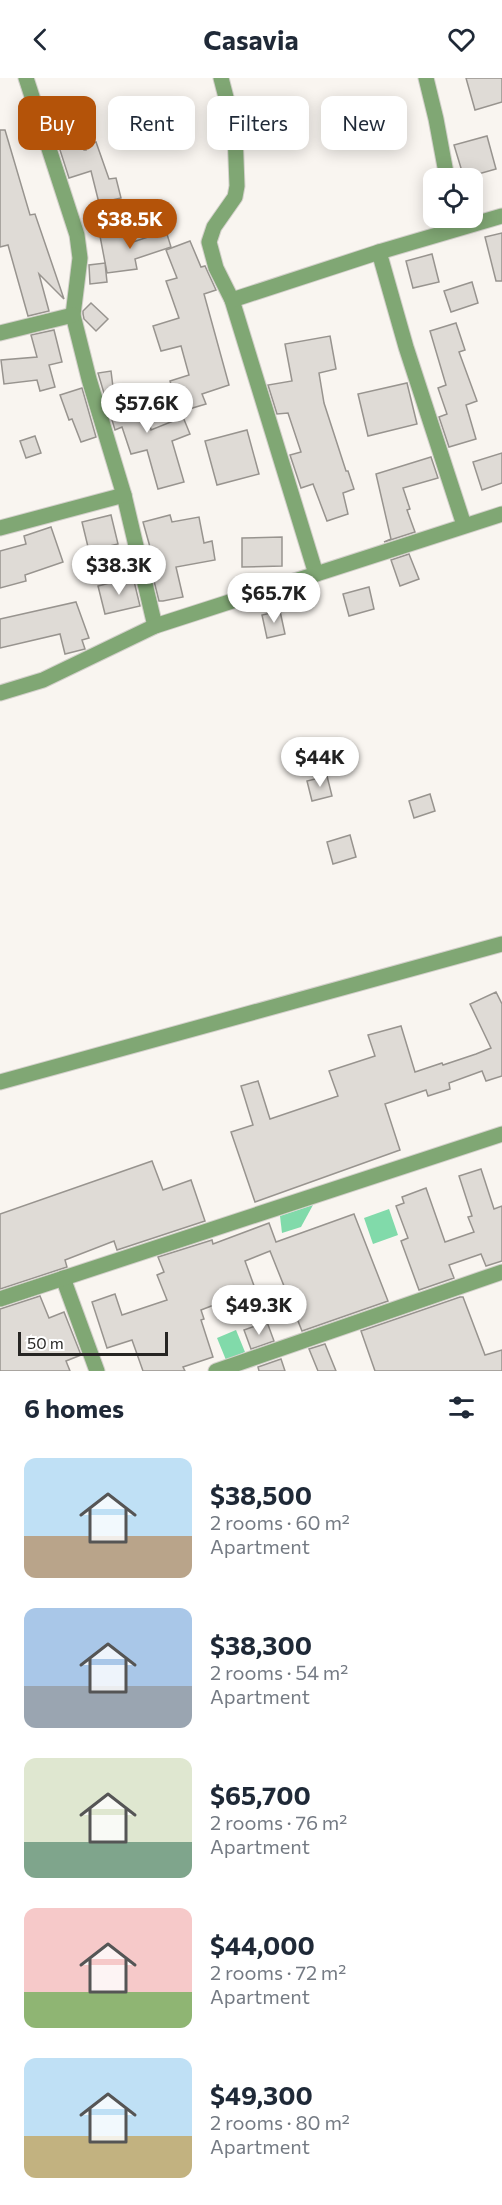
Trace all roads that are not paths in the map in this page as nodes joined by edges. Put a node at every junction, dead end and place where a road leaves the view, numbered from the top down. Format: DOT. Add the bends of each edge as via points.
graph roads {
  1 [pos="26,78"];
  2 [pos="221,78"];
  3 [pos="426,78"];
  4 [pos="445,168"];
  5 [pos="502,216"];
  6 [pos="483,219"];
  7 [pos="446,228"];
  8 [pos="379,252"];
  9 [pos="232,300"];
  10 [pos="73,315"];
  11 [pos="0,333"];
  12 [pos="124,495"];
  13 [pos="502,514"];
  14 [pos="464,525"];
  15 [pos="0,528"];
  16 [pos="316,574"];
  17 [pos="155,626"];
  18 [pos="0,693"];
  19 [pos="502,944"];
  20 [pos="0,1082"];
  21 [pos="502,1134"];
  22 [pos="502,1272"];
  23 [pos="63,1278"];
  24 [pos="0,1299"];
  25 [pos="97,1371"];
  26 [pos="216,1371"];
  1 -- 10 [label="street" via="76,235 79,268"];
  2 -- 9 [label="street" via="235,132 237,186 209,242 216,268"];
  3 -- 4 [label="street"];
  5 -- 6 [label="street"];
  7 -- 8 [label="street"];
  8 -- 9 [label="street"];
  8 -- 14 [label="street"];
  9 -- 16 [label="street"];
  10 -- 11 [label="street"];
  10 -- 12 [label="street"];
  12 -- 15 [label="street"];
  12 -- 17 [label="street"];
  13 -- 14 [label="street"];
  14 -- 16 [label="street"];
  16 -- 17 [label="street"];
  17 -- 18 [label="street" via="43,680"];
  19 -- 20 [label="street"];
  21 -- 23 [label="street"];
  22 -- 26 [label="street"];
  23 -- 24 [label="street"];
  23 -- 25 [label="street"];
}
